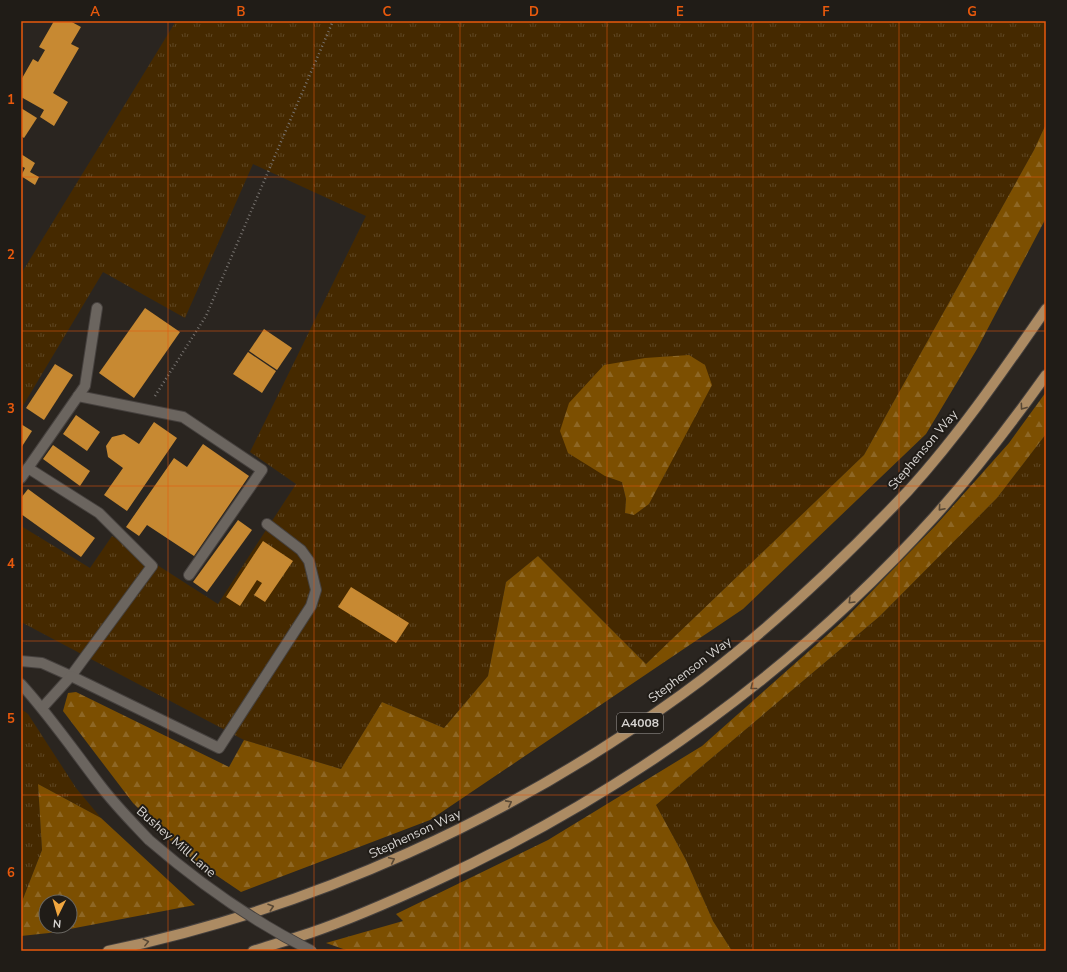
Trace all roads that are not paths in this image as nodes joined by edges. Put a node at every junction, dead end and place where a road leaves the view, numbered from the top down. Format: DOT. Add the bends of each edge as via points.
graph roads {
  1 [pos="97,308"];
  2 [pos="1046,309"];
  3 [pos="1046,375"];
  4 [pos="78,396"];
  5 [pos="28,468"];
  6 [pos="21,478"];
  7 [pos="267,524"];
  8 [pos="189,574"];
  9 [pos="21,661"];
  10 [pos="71,676"];
  11 [pos="21,684"];
  12 [pos="43,707"];
  13 [pos="108,951"];
  14 [pos="253,951"];
  15 [pos="312,951"];
  1 -- 4 [label="street" via="85,386"];
  13 -- 2 [label="main road, Stephenson Way / A4008, one-way" via="206,928 374,868 455,831 528,793 635,727 683,694 754,638 850,550 909,489 956,434"];
  3 -- 14 [label="main road, A4008, one-way" via="965,481 891,562 847,606 709,722 654,760 558,819 470,865 373,908 312,932"];
  4 -- 5 [label="street"];
  4 -- 8 [label="street" via="183,417 262,470"];
  5 -- 6 [label="street"];
  5 -- 10 [label="street" via="99,513 152,566"];
  7 -- 10 [label="street" via="301,550 309,561 316,590 311,606 219,748"];
  9 -- 10 [label="street" via="42,663"];
  10 -- 12 [label="street"];
  11 -- 12 [label="street, Bushey Mill Lane"];
  12 -- 15 [label="street, Bushey Mill Lane, bridge" via="100,786 149,840 219,896"];
}
